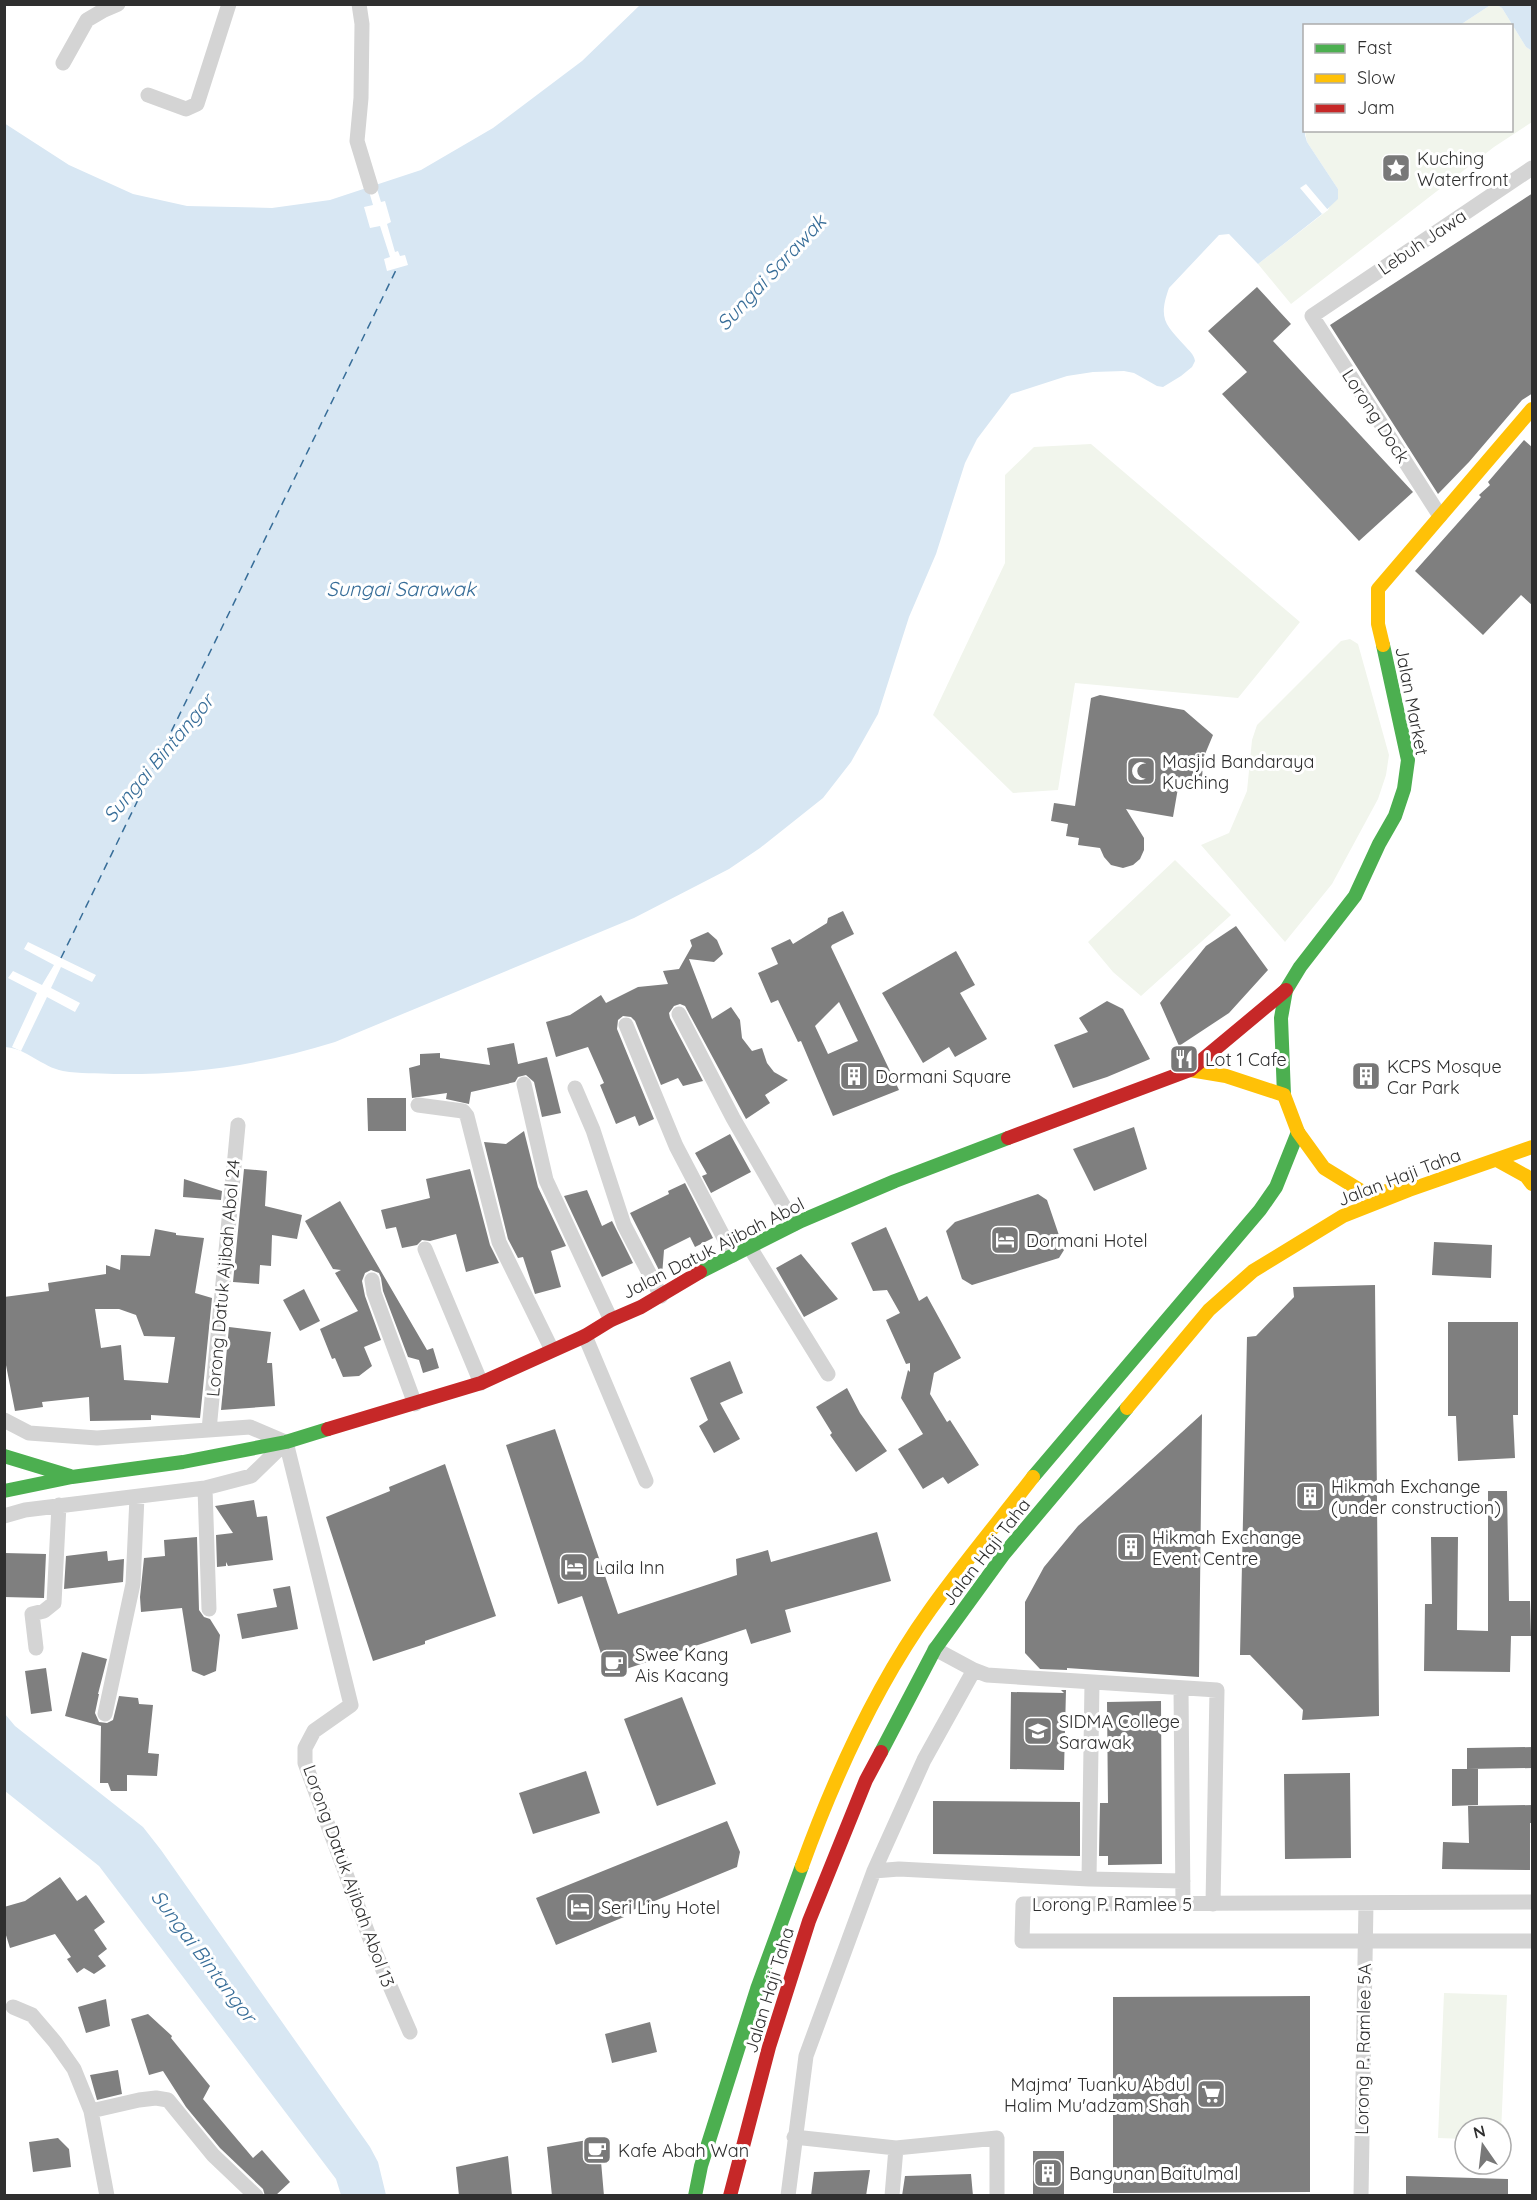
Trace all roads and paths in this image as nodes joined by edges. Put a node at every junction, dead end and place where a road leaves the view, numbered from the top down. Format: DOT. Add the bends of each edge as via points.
graph roads {
  1 [pos="118,4"];
  2 [pos="229,4"];
  3 [pos="359,4"];
  4 [pos="63,63"];
  5 [pos="148,95"];
  6 [pos="1533,168"];
  7 [pos="371,187"];
  8 [pos="1312,316"];
  9 [pos="1530,416"];
  10 [pos="1440,516"];
  11 [pos="1286,990"];
  12 [pos="679,1014"];
  13 [pos="626,1025"];
  14 [pos="1190,1070"];
  15 [pos="524,1084"];
  16 [pos="575,1088"];
  17 [pos="1284,1095"];
  18 [pos="418,1105"];
  19 [pos="238,1125"];
  20 [pos="1298,1132"];
  21 [pos="1533,1147"];
  22 [pos="1497,1160"];
  23 [pos="1533,1184"];
  24 [pos="1409,1190"];
  25 [pos="794,1224"];
  26 [pos="749,1246"];
  27 [pos="425,1249"];
  28 [pos="733,1254"];
  29 [pos="372,1280"];
  30 [pos="661,1296"];
  31 [pos="611,1320"];
  32 [pos="585,1336"];
  33 [pos="552,1350"];
  34 [pos="828,1374"];
  35 [pos="481,1383"];
  36 [pos="415,1404"];
  37 [pos="4,1420"];
  38 [pos="209,1430"];
  39 [pos="286,1442"];
  40 [pos="4,1456"];
  41 [pos="72,1476"];
  42 [pos="646,1481"];
  43 [pos="205,1488"];
  44 [pos="4,1491"];
  45 [pos="137,1497"];
  46 [pos="59,1505"];
  47 [pos="4,1516"];
  48 [pos="209,1609"];
  49 [pos="36,1648"];
  50 [pos="935,1649"];
  51 [pos="974,1670"];
  52 [pos="1092,1683"];
  53 [pos="1181,1689"];
  54 [pos="105,1714"];
  55 [pos="874,1871"];
  56 [pos="1089,1879"];
  57 [pos="1183,1881"];
  58 [pos="1533,1902"];
  59 [pos="1366,1903"];
  60 [pos="1184,1904"];
  61 [pos="1213,1904"];
  62 [pos="1365,1941"];
  63 [pos="1533,1941"];
  64 [pos="13,2007"];
  65 [pos="410,2032"];
  66 [pos="92,2111"];
  67 [pos="794,2137"];
  68 [pos="896,2148"];
  69 [pos="107,2196"];
  70 [pos="256,2196"];
  71 [pos="694,2196"];
  72 [pos="730,2196"];
  73 [pos="788,2196"];
  74 [pos="892,2196"];
  75 [pos="997,2196"];
  76 [pos="1361,2196"];
  1 -- 4 [label="street" via="87,20"];
  2 -- 5 [label="street" via="197,104 186,110"];
  3 -- 7 [label="street" via="362,66 357,141"];
  6 -- 8 [label="street, Lebuh Jawa"];
  8 -- 10 [label="street, Lorong Dock"];
  9 -- 10 [label="main road, Jalan Market"];
  10 -- 11 [label="main road, Jalan Market" via="1378,589 1378,624 1408,760 1404,789 1395,816 1355,896"];
  11 -- 14 [label="main road, Jalan Datuk Ajibah Abol"];
  11 -- 17 [label="main road, Jalan Market" via="1281,1018"];
  12 -- 25 [label="street"];
  13 -- 28 [label="street" via="675,1146"];
  14 -- 17 [label="main road" via="1226,1076"];
  14 -- 25 [label="main road, Jalan Datuk Ajibah Abol" via="895,1181"];
  15 -- 31 [label="street" via="546,1179"];
  16 -- 30 [label="street" via="624,1225"];
  17 -- 20 [label="main road"];
  18 -- 33 [label="street" via="463,1111 467,1116 499,1242"];
  19 -- 38 [label="street, Lorong Datuk Ajibah Abol 24"];
  20 -- 24 [label="main road" via="1324,1168 1363,1192"];
  20 -- 71 [label="main road, Jalan Haji Taha" via="1276,1187 1260,1210 1041,1467 928,1611 876,1697 824,1805 771,1948"];
  21 -- 22 [label="main road, Jalan Haji Taha"];
  22 -- 23 [label="main road"];
  22 -- 24 [label="main road, Jalan Haji Taha"];
  24 -- 50 [label="main road, Jalan Haji Taha" via="1343,1216 1254,1271 1209,1310 1004,1554"];
  25 -- 26 [label="main road, Jalan Datuk Ajibah Abol"];
  26 -- 28 [label="main road, Jalan Datuk Ajibah Abol"];
  26 -- 34 [label="street"];
  27 -- 35 [label="street"];
  28 -- 30 [label="main road, Jalan Datuk Ajibah Abol"];
  29 -- 36 [label="street"];
  30 -- 31 [label="main road, Jalan Datuk Ajibah Abol"];
  31 -- 32 [label="main road, Jalan Datuk Ajibah Abol"];
  32 -- 33 [label="main road, Jalan Datuk Ajibah Abol"];
  32 -- 42 [label="street"];
  33 -- 35 [label="main road, Jalan Datuk Ajibah Abol"];
  35 -- 36 [label="main road, Jalan Datuk Ajibah Abol"];
  36 -- 39 [label="main road, Jalan Datuk Ajibah Abol"];
  37 -- 38 [label="street" via="28,1433 97,1438"];
  38 -- 39 [label="street" via="250,1426"];
  39 -- 41 [label="main road, Jalan Datuk Ajibah Abol" via="183,1462"];
  39 -- 43 [label="street" via="251,1476"];
  39 -- 65 [label="street, Lorong Datuk Ajibah Abol 13" via="351,1705 314,1731 305,1748 305,1762 373,1947"];
  40 -- 41 [label="main road"];
  41 -- 44 [label="main road, Jalan Datuk Ajibah Abol"];
  43 -- 45 [label="street"];
  43 -- 48 [label="street"];
  45 -- 46 [label="street"];
  45 -- 54 [label="street" via="133,1584"];
  46 -- 47 [label="street"];
  46 -- 49 [label="street" via="54,1604 32,1614"];
  50 -- 51 [label="street"];
  50 -- 72 [label="main road, Jalan Haji Taha" via="866,1780 809,1921 769,2047"];
  51 -- 52 [label="street" via="987,1675"];
  51 -- 55 [label="street" via="924,1760"];
  52 -- 53 [label="street"];
  52 -- 56 [label="street"];
  53 -- 57 [label="street"];
  53 -- 61 [label="street" via="1217,1690"];
  55 -- 56 [label="street"];
  55 -- 67 [label="street" via="806,2056"];
  56 -- 57 [label="street"];
  57 -- 60 [label="street"];
  58 -- 59 [label="street, Lorong P. Ramlee 5"];
  59 -- 61 [label="street, Lorong P. Ramlee 5"];
  59 -- 62 [label="street, Lorong P. Ramlee 5A"];
  60 -- 61 [label="street, Lorong P. Ramlee 5"];
  60 -- 62 [label="street, Lorong P. Ramlee 5" via="1023,1904 1022,1941"];
  62 -- 63 [label="street, Lorong P. Ramlee 5"];
  62 -- 76 [label="street, Lorong P. Ramlee 5A"];
  64 -- 66 [label="street" via="32,2015 55,2042 74,2069"];
  66 -- 69 [label="street"];
  66 -- 70 [label="street" via="139,2100 168,2100 213,2155"];
  67 -- 68 [label="street"];
  67 -- 73 [label="street"];
  68 -- 74 [label="street"];
  68 -- 75 [label="street" via="997,2138"];
}
